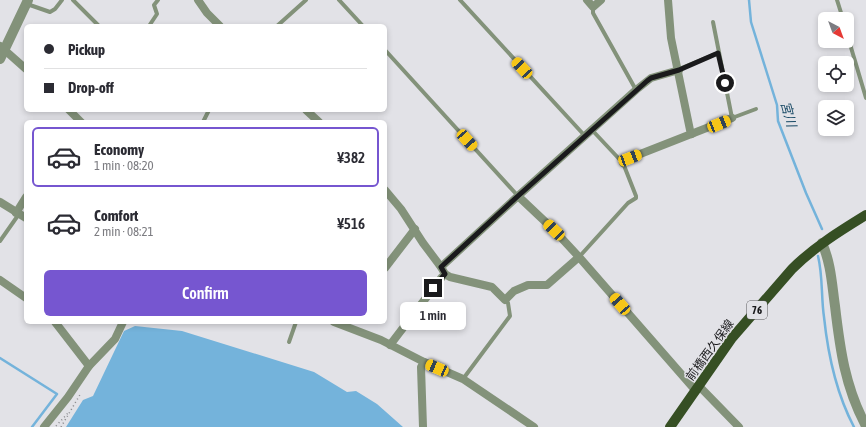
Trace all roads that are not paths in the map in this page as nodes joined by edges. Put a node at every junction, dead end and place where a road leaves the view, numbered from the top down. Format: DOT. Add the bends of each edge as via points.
graph roads {
  1 [pos="62,0"];
  2 [pos="73,0"];
  3 [pos="158,0"];
  4 [pos="198,0"];
  5 [pos="306,0"];
  6 [pos="339,0"];
  7 [pos="460,0"];
  8 [pos="587,0"];
  9 [pos="601,0"];
  10 [pos="668,0"];
  11 [pos="837,0"];
  12 [pos="27,2"];
  13 [pos="592,7"];
  14 [pos="841,12"];
  15 [pos="713,22"];
  16 [pos="97,24"];
  17 [pos="150,24"];
  18 [pos="218,24"];
  19 [pos="279,24"];
  20 [pos="361,24"];
  21 [pos="3,47"];
  22 [pos="851,48"];
  23 [pos="387,52"];
  24 [pos="718,53"];
  25 [pos="0,60"];
  26 [pos="24,66"];
  27 [pos="679,70"];
  28 [pos="636,90"];
  29 [pos="866,98"];
  30 [pos="756,109"];
  31 [pos="71,112"];
  32 [pos="308,112"];
  33 [pos="732,118"];
  34 [pos="79,120"];
  35 [pos="317,120"];
  36 [pos="592,130"];
  37 [pos="692,134"];
  38 [pos="585,137"];
  39 [pos="623,163"];
  40 [pos="387,192"];
  41 [pos="518,196"];
  42 [pos="0,202"];
  43 [pos="24,202"];
  44 [pos="20,215"];
  45 [pos="866,215"];
  46 [pos="414,229"];
  47 [pos="0,241"];
  48 [pos="822,243"];
  49 [pos="579,257"];
  50 [pos="387,265"];
  51 [pos="443,271"];
  52 [pos="0,280"];
  53 [pos="24,297"];
  54 [pos="505,300"];
  55 [pos="57,324"];
  56 [pos="122,324"];
  57 [pos="295,324"];
  58 [pos="339,324"];
  59 [pos="289,342"];
  60 [pos="390,345"];
  61 [pos="424,362"];
  62 [pos="89,366"];
  63 [pos="463,379"];
  64 [pos="698,388"];
  65 [pos="865,420"];
  66 [pos="44,427"];
  67 [pos="423,427"];
  68 [pos="534,427"];
  69 [pos="670,427"];
  70 [pos="739,427"];
  1 -- 12 [label="lane" via="50,12"];
  2 -- 16 [label="lane"];
  3 -- 17 [label="lane" via="154,5 157,14"];
  4 -- 18 [label="street"];
  5 -- 19 [label="lane"];
  6 -- 20 [label="lane"];
  7 -- 38 [label="lane"];
  8 -- 13 [label="street"];
  9 -- 13 [label="street"];
  10 -- 27 [label="street"];
  11 -- 14 [label="lane"];
  12 -- 21 [label="street"];
  13 -- 28 [label="lane"];
  15 -- 24 [label="lane"];
  21 -- 25 [label="street"];
  21 -- 26 [label="street"];
  22 -- 29 [label="lane"];
  23 -- 41 [label="lane"];
  24 -- 27 [label="lane"];
  24 -- 33 [label="lane"];
  27 -- 28 [label="street" via="651,78"];
  27 -- 37 [label="street"];
  28 -- 36 [label="street"];
  30 -- 33 [label="lane"];
  31 -- 34 [label="street"];
  32 -- 35 [label="street"];
  33 -- 37 [label="street"];
  36 -- 38 [label="street"];
  36 -- 39 [label="lane"];
  37 -- 39 [label="street"];
  38 -- 41 [label="street"];
  39 -- 49 [label="lane" via="636,198 628,203"];
  40 -- 46 [label="street"];
  41 -- 49 [label="street"];
  41 -- 51 [label="street"];
  42 -- 44 [label="street"];
  43 -- 44 [label="street"];
  44 -- 47 [label="lane"];
  45 -- 48 [label="main road, 前橋西久保線 / 76"];
  46 -- 50 [label="street"];
  46 -- 51 [label="street"];
  48 -- 64 [label="main road, 前橋西久保線 / 76" via="801,260 732,338"];
  48 -- 65 [label="street" via="829,260 841,355 848,384"];
  49 -- 54 [label="street" via="547,285 528,286 514,292"];
  49 -- 64 [label="street"];
  51 -- 54 [label="street" via="450,277 492,287"];
  51 -- 60 [label="street" via="442,277"];
  52 -- 53 [label="street"];
  54 -- 63 [label="lane" via="510,316"];
  55 -- 62 [label="street"];
  56 -- 62 [label="street" via="115,339"];
  57 -- 59 [label="lane"];
  58 -- 60 [label="street"];
  60 -- 61 [label="street"];
  61 -- 63 [label="street"];
  61 -- 67 [label="street" via="421,367"];
  62 -- 66 [label="street"];
  63 -- 68 [label="street"];
  64 -- 69 [label="main road, 前橋西久保線 / 76"];
  64 -- 70 [label="street"];
}
